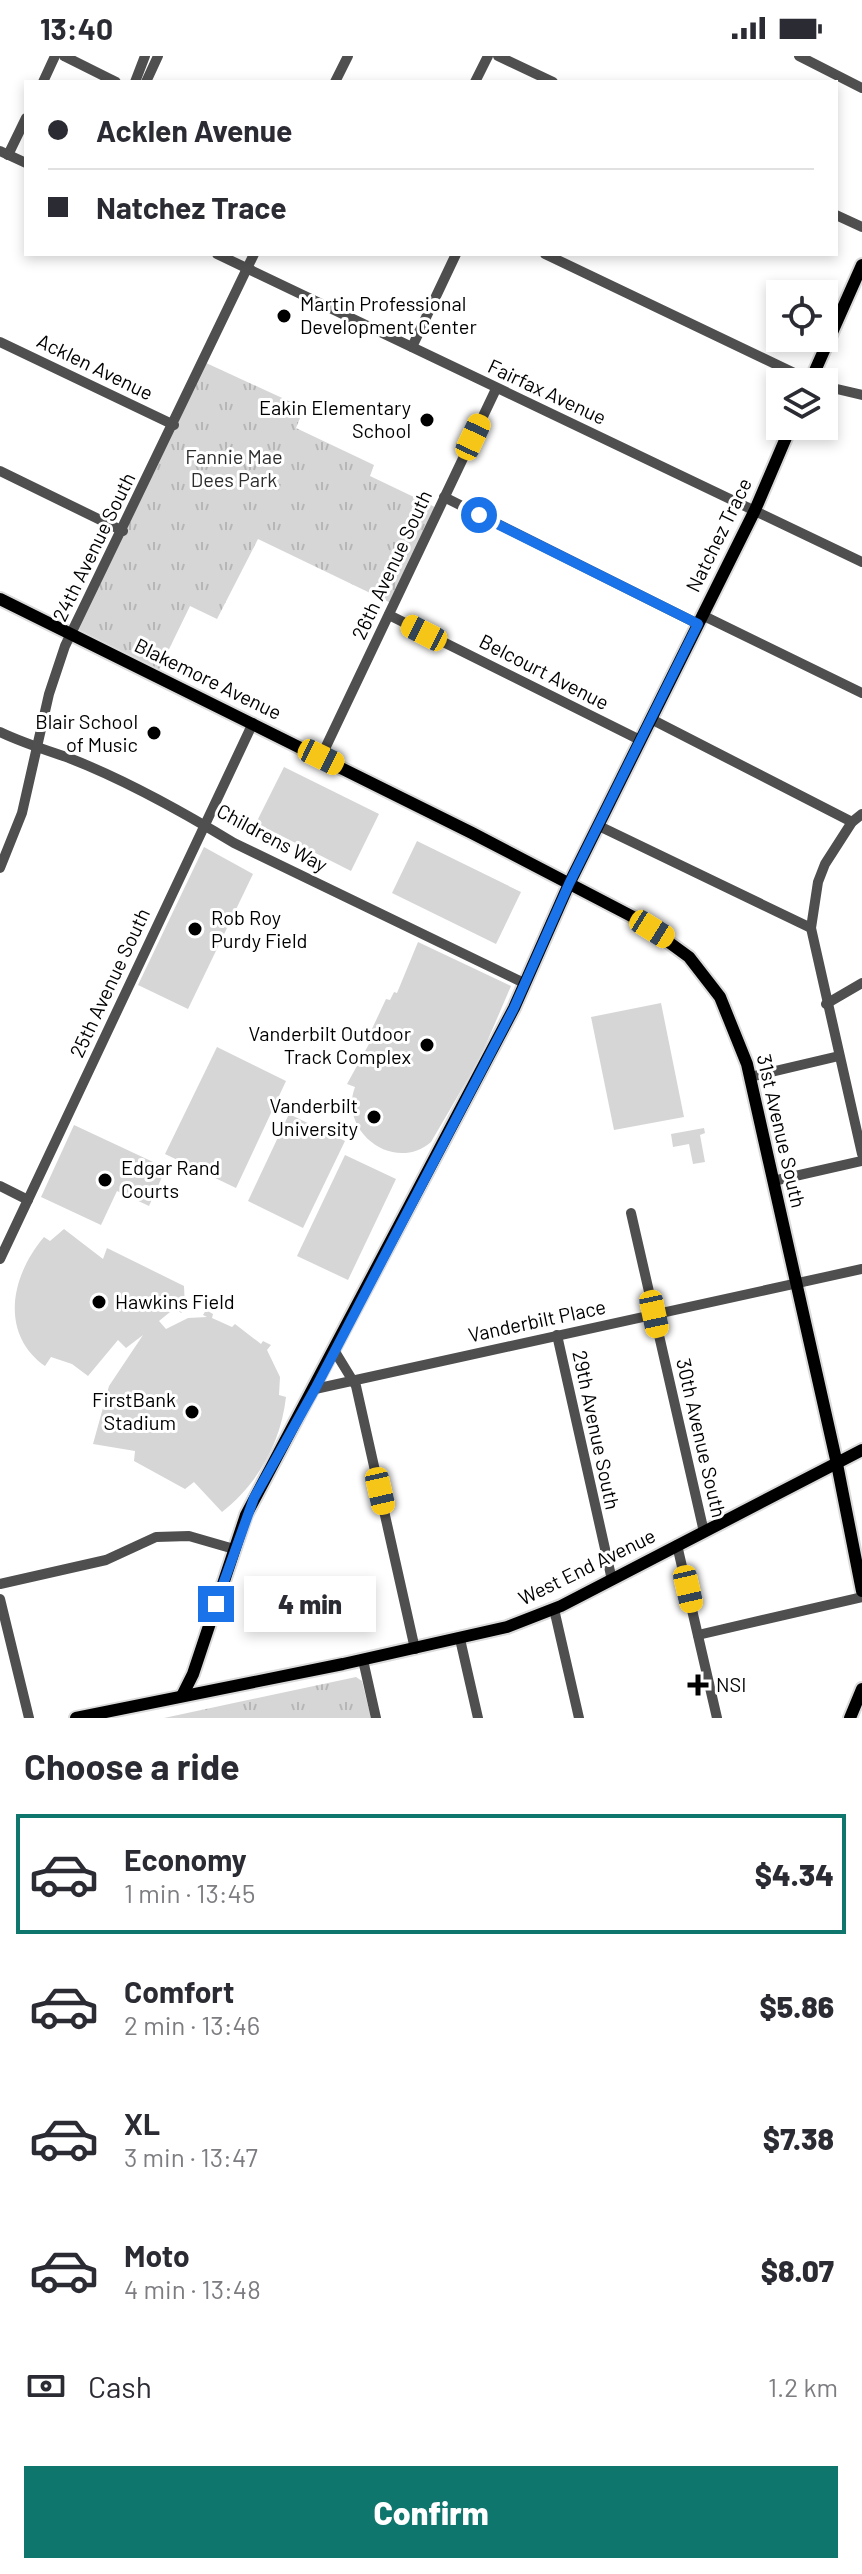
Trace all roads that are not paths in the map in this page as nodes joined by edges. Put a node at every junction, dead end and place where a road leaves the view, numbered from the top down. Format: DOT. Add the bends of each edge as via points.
graph roads {
  1 [pos="55,56"];
  2 [pos="64,56"];
  3 [pos="145,56"];
  4 [pos="158,56"];
  5 [pos="348,56"];
  6 [pos="488,56"];
  7 [pos="498,56"];
  8 [pos="799,56"];
  9 [pos="44,80"];
  10 [pos="112,80"];
  11 [pos="136,80"];
  12 [pos="147,80"];
  13 [pos="336,80"];
  14 [pos="476,80"];
  15 [pos="549,80"];
  16 [pos="862,88"];
  17 [pos="24,121"];
  18 [pos="4,153"];
  19 [pos="24,162"];
  20 [pos="838,216"];
  21 [pos="862,227"];
  22 [pos="221,256"];
  23 [pos="253,256"];
  24 [pos="455,256"];
  25 [pos="560,257"];
  26 [pos="862,265"];
  27 [pos="247,268"];
  28 [pos="0,342"];
  29 [pos="412,347"];
  30 [pos="784,368"];
  31 [pos="818,368"];
  32 [pos="496,389"];
  33 [pos="838,389"];
  34 [pos="862,395"];
  35 [pos="174,425"];
  36 [pos="785,440"];
  37 [pos="0,471"];
  38 [pos="444,497"];
  39 [pos="755,510"];
  40 [pos="123,531"];
  41 [pos="862,562"];
  42 [pos="0,599"];
  43 [pos="389,615"];
  44 [pos="700,619"];
  45 [pos="71,634"];
  46 [pos="862,693"];
  47 [pos="651,719"];
  48 [pos="253,723"];
  49 [pos="0,732"];
  50 [pos="640,740"];
  51 [pos="36,750"];
  52 [pos="321,757"];
  53 [pos="862,814"];
  54 [pos="852,822"];
  55 [pos="205,823"];
  56 [pos="599,826"];
  57 [pos="0,866"];
  58 [pos="569,884"];
  59 [pos="811,928"];
  60 [pos="524,983"];
  61 [pos="862,983"];
  62 [pos="826,1004"];
  63 [pos="839,1056"];
  64 [pos="750,1077"];
  65 [pos="862,1154"];
  66 [pos="862,1161"];
  67 [pos="773,1181"];
  68 [pos="0,1186"];
  69 [pos="28,1200"];
  70 [pos="631,1213"];
  71 [pos="0,1259"];
  72 [pos="862,1269"];
  73 [pos="796,1284"];
  74 [pos="654,1314"];
  75 [pos="557,1335"];
  76 [pos="334,1350"];
  77 [pos="354,1379"];
  78 [pos="315,1389"];
  79 [pos="862,1450"];
  80 [pos="837,1464"];
  81 [pos="704,1532"];
  82 [pos="677,1545"];
  83 [pos="234,1549"];
  84 [pos="612,1580"];
  85 [pos="0,1584"];
  86 [pos="862,1594"];
  87 [pos="0,1599"];
  88 [pos="554,1609"];
  89 [pos="698,1635"];
  90 [pos="460,1639"];
  91 [pos="415,1649"];
  92 [pos="363,1660"];
  93 [pos="862,1689"];
  94 [pos="182,1696"];
  95 [pos="29,1718"];
  96 [pos="76,1718"];
  97 [pos="376,1718"];
  98 [pos="478,1718"];
  99 [pos="579,1718"];
  100 [pos="717,1718"];
  101 [pos="850,1718"];
  1 -- 9 [label="street"];
  2 -- 10 [label="street"];
  3 -- 11 [label="street"];
  4 -- 12 [label="street"];
  5 -- 13 [label="street"];
  6 -- 14 [label="street"];
  7 -- 15 [label="street"];
  8 -- 16 [label="street"];
  17 -- 18 [label="street"];
  18 -- 19 [label="street"];
  20 -- 21 [label="street"];
  22 -- 27 [label="street, Fairfax Avenue"];
  23 -- 27 [label="street, 24th Avenue South"];
  24 -- 29 [label="street"];
  25 -- 30 [label="street"];
  26 -- 31 [label="main road"];
  27 -- 29 [label="street, Fairfax Avenue"];
  27 -- 35 [label="street, 24th Avenue South"];
  28 -- 35 [label="street, Acklen Avenue"];
  29 -- 32 [label="street, Fairfax Avenue"];
  32 -- 38 [label="street, 26th Avenue South"];
  32 -- 39 [label="street, Fairfax Avenue"];
  33 -- 34 [label="street"];
  35 -- 40 [label="street, 24th Avenue South"];
  36 -- 39 [label="main road, Natchez Trace"];
  37 -- 40 [label="street"];
  38 -- 43 [label="street, 26th Avenue South"];
  38 -- 44 [label="street"];
  39 -- 41 [label="street, Fairfax Avenue"];
  39 -- 44 [label="main road, Natchez Trace"];
  40 -- 45 [label="street, 24th Avenue South"];
  42 -- 45 [label="main road, Blakemore Avenue"];
  43 -- 50 [label="street, Belcourt Avenue"];
  43 -- 52 [label="street, 26th Avenue South"];
  44 -- 46 [label="street"];
  44 -- 47 [label="main road, Natchez Trace"];
  45 -- 48 [label="main road, Blakemore Avenue"];
  45 -- 51 [label="street, 24th Avenue South"];
  47 -- 50 [label="main road, Natchez Trace"];
  47 -- 54 [label="street"];
  48 -- 52 [label="main road, Blakemore Avenue"];
  48 -- 55 [label="street, 25th Avenue South"];
  49 -- 51 [label="street, Childrens Way"];
  50 -- 56 [label="main road, Natchez Trace"];
  51 -- 55 [label="street, Childrens Way" via="69,758"];
  51 -- 57 [label="street, 24th Avenue South" via="22,813"];
  52 -- 58 [label="main road, Blakemore Avenue"];
  53 -- 54 [label="street"];
  54 -- 59 [label="street" via="818,882"];
  55 -- 60 [label="street, Childrens Way" via="234,843"];
  55 -- 69 [label="street, 25th Avenue South"];
  56 -- 58 [label="main road, Natchez Trace"];
  56 -- 59 [label="street"];
  58 -- 60 [label="main road, Natchez Trace"];
  58 -- 64 [label="main road, 31st Avenue South" via="647,926 689,957 732,1020"];
  59 -- 62 [label="street"];
  60 -- 76 [label="main road, Natchez Trace"];
  61 -- 62 [label="street"];
  62 -- 63 [label="street"];
  63 -- 64 [label="street"];
  63 -- 65 [label="street"];
  64 -- 67 [label="main road, 31st Avenue South"];
  66 -- 67 [label="street"];
  67 -- 73 [label="main road, 31st Avenue South"];
  68 -- 69 [label="street"];
  69 -- 71 [label="street, 25th Avenue South"];
  70 -- 74 [label="street, 30th Avenue South"];
  72 -- 73 [label="street, Vanderbilt Place"];
  73 -- 74 [label="street, Vanderbilt Place"];
  73 -- 80 [label="main road, 31st Avenue South"];
  74 -- 75 [label="street, Vanderbilt Place"];
  74 -- 81 [label="street, 30th Avenue South"];
  75 -- 77 [label="street, Vanderbilt Place"];
  75 -- 84 [label="street, 29th Avenue South"];
  76 -- 77 [label="street"];
  76 -- 78 [label="main road, Natchez Trace"];
  77 -- 78 [label="street, Vanderbilt Place"];
  77 -- 91 [label="street"];
  78 -- 83 [label="main road, Natchez Trace" via="254,1498"];
  79 -- 80 [label="main road, West End Avenue"];
  80 -- 81 [label="main road, West End Avenue"];
  80 -- 86 [label="main road, 31st Avenue South"];
  81 -- 82 [label="main road, West End Avenue"];
  82 -- 84 [label="main road, West End Avenue"];
  82 -- 89 [label="street"];
  83 -- 85 [label="street" via="196,1537 147,1539 106,1560"];
  83 -- 94 [label="main road, Natchez Trace"];
  84 -- 88 [label="main road, West End Avenue"];
  86 -- 89 [label="street"];
  87 -- 95 [label="street"];
  88 -- 90 [label="main road, West End Avenue"];
  88 -- 99 [label="street"];
  89 -- 100 [label="street"];
  90 -- 91 [label="main road, West End Avenue"];
  90 -- 98 [label="street"];
  91 -- 92 [label="main road, West End Avenue"];
  92 -- 94 [label="main road, West End Avenue"];
  92 -- 97 [label="street"];
  93 -- 101 [label="main road"];
  94 -- 96 [label="main road, West End Avenue"];
}
